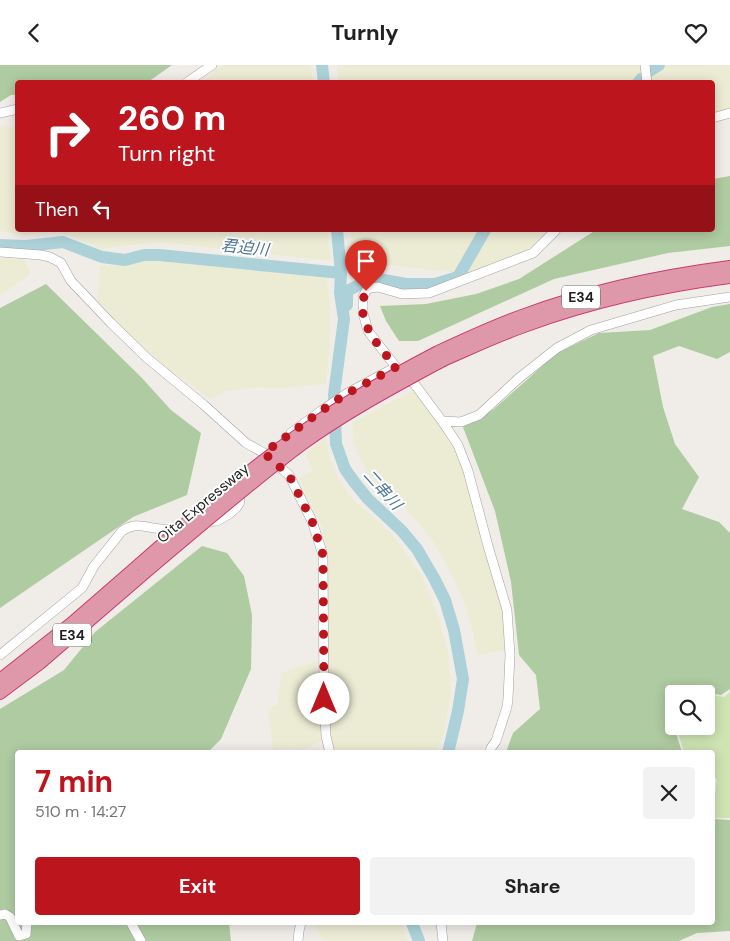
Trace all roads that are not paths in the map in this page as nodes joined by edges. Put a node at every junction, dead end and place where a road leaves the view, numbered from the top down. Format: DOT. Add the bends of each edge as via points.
graph roads {
  1 [pos="212,65"];
  2 [pos="645,65"];
  3 [pos="190,80"];
  4 [pos="647,80"];
  5 [pos="15,110"];
  6 [pos="0,113"];
  7 [pos="730,113"];
  8 [pos="715,117"];
  9 [pos="554,232"];
  10 [pos="0,252"];
  11 [pos="730,267"];
  12 [pos="730,277"];
  13 [pos="730,297"];
  14 [pos="441,356"];
  15 [pos="396,367"];
  16 [pos="442,421"];
  17 [pos="264,453"];
  18 [pos="141,569"];
  19 [pos="0,655"];
  20 [pos="0,680"];
  21 [pos="0,693"];
  22 [pos="329,750"];
  23 [pos="491,750"];
  24 [pos="0,915"];
  25 [pos="27,925"];
  26 [pos="132,925"];
  27 [pos="300,925"];
  28 [pos="441,925"];
  29 [pos="141,941"];
  30 [pos="298,941"];
  31 [pos="443,941"];
  1 -- 3 [label="street"];
  2 -- 4 [label="street"];
  5 -- 6 [label="street"];
  7 -- 8 [label="street"];
  9 -- 15 [label="street" via="532,253 429,293 402,294 378,287 366,291 363,308 368,331"];
  10 -- 17 [label="street" via="42,255 61,263 71,281 147,358 246,443"];
  11 -- 14 [label="highway, Oita Expressway / E34" via="623,286 574,299 476,335"];
  12 -- 14 [label="highway, Oita Expressway / E34" via="691,282 577,309"];
  13 -- 16 [label="street" via="676,305 591,330 557,348 479,415 461,422"];
  14 -- 18 [label="highway, Oita Expressway / E34, bridge" via="396,374 297,435 242,477"];
  15 -- 16 [label="street" via="413,382"];
  15 -- 17 [label="street" via="346,394"];
  16 -- 23 [label="street" via="458,445 468,471 507,610 508,699"];
  17 -- 19 [label="street" via="242,473 238,483 240,501 229,514 217,521 181,529 143,525 127,527 94,566 82,588"];
  17 -- 22 [label="street" via="289,475 312,521 323,555 324,699"];
  18 -- 20 [label="highway, Oita Expressway / E34"];
  18 -- 21 [label="highway, Oita Expressway / E34" via="40,663"];
  24 -- 25 [label="street" via="10,917 19,936 26,934"];
  26 -- 29 [label="street"];
  27 -- 30 [label="street"];
  28 -- 31 [label="street"];
}
